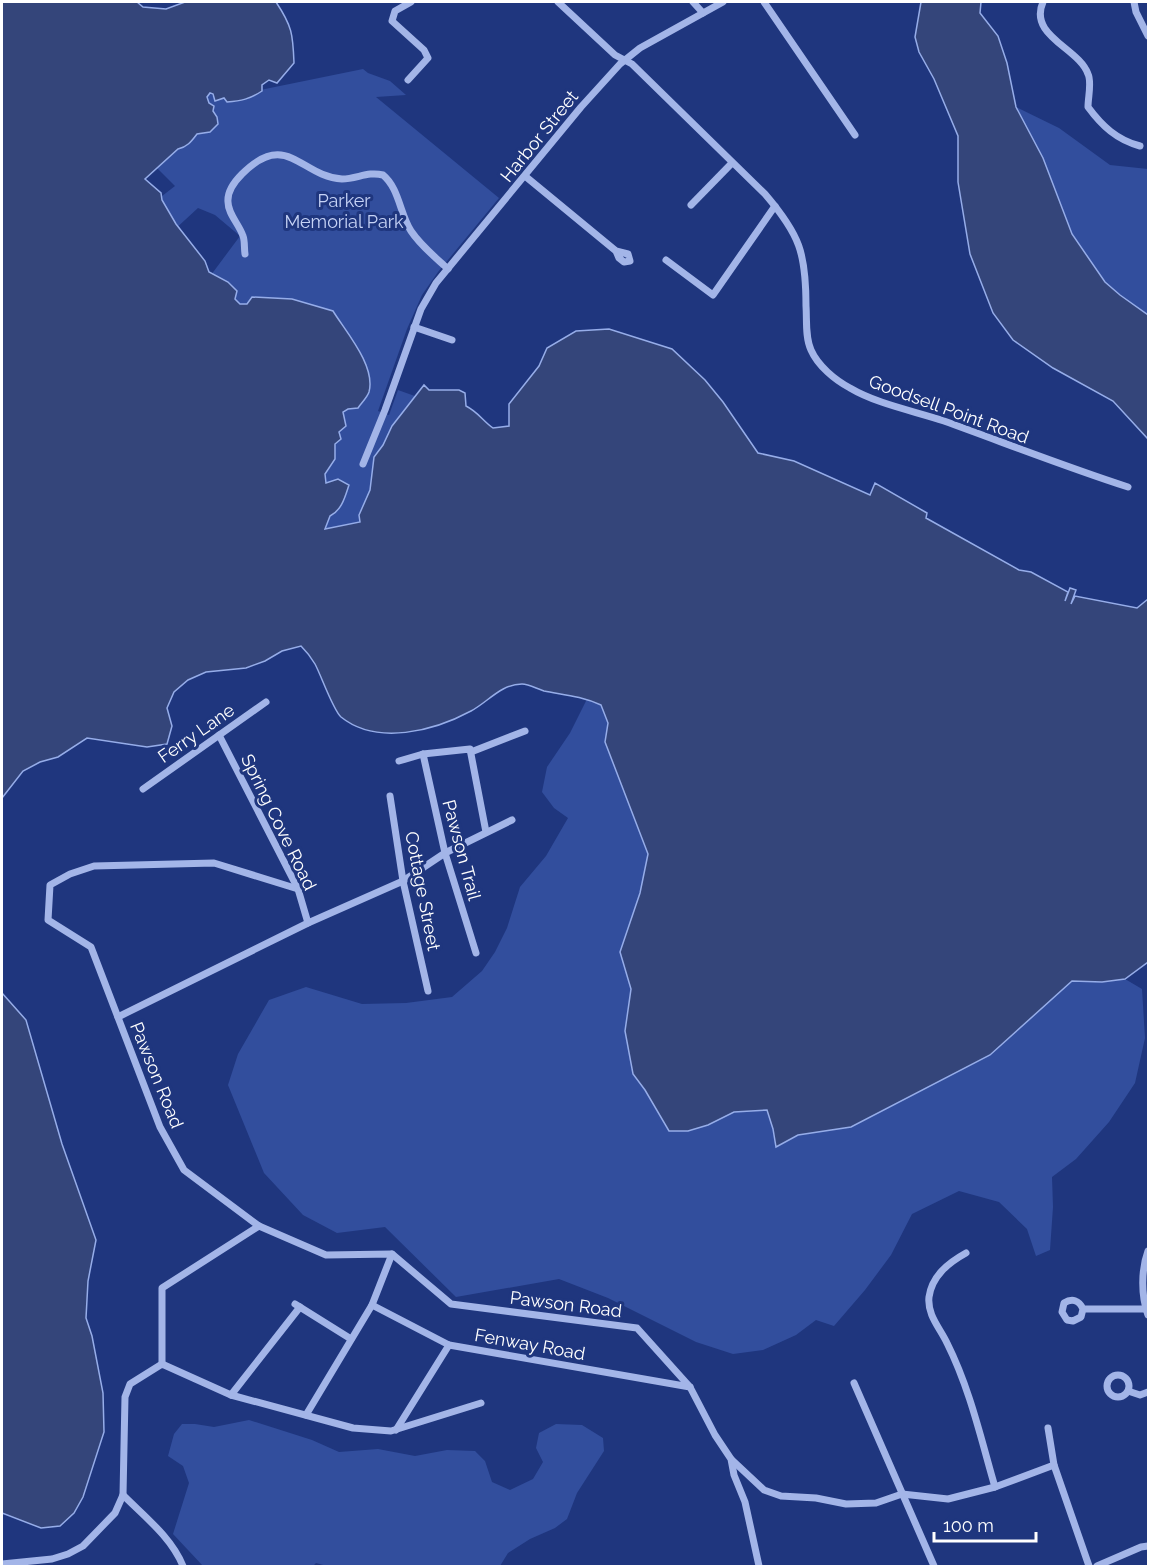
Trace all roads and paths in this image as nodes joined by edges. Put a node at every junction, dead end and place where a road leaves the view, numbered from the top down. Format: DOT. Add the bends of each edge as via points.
graph roads {
  1 [pos="411,2"];
  2 [pos="558,2"];
  3 [pos="693,2"];
  4 [pos="723,2"];
  5 [pos="764,2"];
  6 [pos="1042,2"];
  7 [pos="1134,2"];
  8 [pos="703,13"];
  9 [pos="1149,36"];
  10 [pos="624,60"];
  11 [pos="408,80"];
  12 [pos="855,135"];
  13 [pos="1140,146"];
  14 [pos="732,163"];
  15 [pos="525,176"];
  16 [pos="691,205"];
  17 [pos="776,206"];
  18 [pos="616,251"];
  19 [pos="245,254"];
  20 [pos="666,260"];
  21 [pos="448,269"];
  22 [pos="414,327"];
  23 [pos="452,340"];
  24 [pos="363,464"];
  25 [pos="1128,487"];
  26 [pos="266,702"];
  27 [pos="525,731"];
  28 [pos="219,735"];
  29 [pos="471,752"];
  30 [pos="423,754"];
  31 [pos="399,761"];
  32 [pos="143,789"];
  33 [pos="390,796"];
  34 [pos="512,820"];
  35 [pos="486,832"];
  36 [pos="446,854"];
  37 [pos="403,880"];
  38 [pos="298,889"];
  39 [pos="308,923"];
  40 [pos="476,953"];
  41 [pos="429,991"];
  42 [pos="118,1017"];
  43 [pos="259,1226"];
  44 [pos="1149,1251"];
  45 [pos="966,1253"];
  46 [pos="392,1254"];
  47 [pos="372,1305"];
  48 [pos="1083,1309"];
  49 [pos="1148,1311"];
  50 [pos="351,1339"];
  51 [pos="449,1345"];
  52 [pos="162,1364"];
  53 [pos="854,1383"];
  54 [pos="690,1388"];
  55 [pos="1128,1391"];
  56 [pos="1149,1392"];
  57 [pos="231,1395"];
  58 [pos="481,1403"];
  59 [pos="306,1415"];
  60 [pos="1048,1428"];
  61 [pos="396,1430"];
  62 [pos="731,1459"];
  63 [pos="1054,1465"];
  64 [pos="996,1487"];
  65 [pos="902,1494"];
  66 [pos="123,1495"];
  67 [pos="1149,1546"];
  68 [pos="2,1564"];
  69 [pos="183,1566"];
  70 [pos="759,1566"];
  71 [pos="934,1566"];
  72 [pos="1089,1566"];
  73 [pos="1097,1566"];
  1 -- 11 [label="street" via="395,11 392,21 429,58"];
  2 -- 10 [label="street, Goodsell Point Road"];
  3 -- 8 [label="street"];
  4 -- 8 [label="street, Harbor Street"];
  5 -- 12 [label="street"];
  6 -- 13 [label="street" via="1040,13 1050,35 1083,64 1089,75 1088,107 1113,135"];
  7 -- 9 [label="street"];
  8 -- 10 [label="street, Harbor Street"];
  10 -- 14 [label="street, Goodsell Point Road"];
  10 -- 15 [label="street, Harbor Street"];
  14 -- 16 [label="street"];
  14 -- 17 [label="street, Goodsell Point Road"];
  15 -- 18 [label="street"];
  15 -- 21 [label="street, Harbor Street"];
  17 -- 20 [label="street" via="713,295"];
  17 -- 25 [label="street, Goodsell Point Road" via="803,254 810,348 836,379 863,395"];
  19 -- 21 [label="street" via="228,197 232,186 249,167 280,154 327,176 343,179 369,173 383,175 391,184 410,230"];
  21 -- 22 [label="street, Harbor Street" via="426,298"];
  22 -- 23 [label="street"];
  22 -- 24 [label="street, Harbor Street"];
  26 -- 28 [label="street, Ferry Lane"];
  27 -- 29 [label="street"];
  28 -- 32 [label="street, Ferry Lane"];
  28 -- 38 [label="street, Spring Cove Road"];
  29 -- 30 [label="street" via="470,749"];
  29 -- 35 [label="street"];
  30 -- 31 [label="street"];
  30 -- 36 [label="street, Pawson Trail"];
  33 -- 37 [label="street, Cottage Street"];
  34 -- 35 [label="street, Pawson Road"];
  35 -- 36 [label="street, Pawson Road"];
  36 -- 37 [label="street, Pawson Road"];
  36 -- 40 [label="street, Pawson Trail"];
  37 -- 39 [label="street, Pawson Road"];
  37 -- 41 [label="street, Cottage Street"];
  38 -- 39 [label="street, Spring Cove Road"];
  38 -- 42 [label="street" via="214,863 94,867 55,881 50,885 48,920 92,947"];
  39 -- 42 [label="street, Pawson Road"];
  42 -- 43 [label="street, Pawson Road" via="160,1127 184,1170"];
  43 -- 46 [label="street, Pawson Road" via="326,1255"];
  43 -- 52 [label="street" via="162,1288"];
  44 -- 49 [label="street" via="1143,1279"];
  45 -- 64 [label="street" via="942,1270 932,1287 930,1313 967,1388"];
  46 -- 47 [label="street"];
  46 -- 54 [label="street, Pawson Road" via="451,1304 637,1328"];
  47 -- 50 [label="street"];
  47 -- 51 [label="street, Fenway Road"];
  48 -- 49 [label="street"];
  50 -- 57 [label="street" via="298,1306"];
  50 -- 59 [label="street"];
  51 -- 54 [label="street, Fenway Road"];
  51 -- 61 [label="street"];
  52 -- 57 [label="street"];
  52 -- 66 [label="street" via="130,1384 125,1397"];
  53 -- 65 [label="street"];
  54 -- 62 [label="street, Pawson Road"];
  55 -- 56 [label="street" via="1140,1395"];
  57 -- 59 [label="street"];
  58 -- 61 [label="street"];
  59 -- 61 [label="street" via="353,1428"];
  60 -- 63 [label="street"];
  62 -- 65 [label="street" via="764,1490 781,1496 846,1504 876,1503"];
  62 -- 70 [label="street, Pawson Road"];
  63 -- 64 [label="street"];
  63 -- 72 [label="street"];
  64 -- 65 [label="street" via="948,1499"];
  65 -- 71 [label="street"];
  66 -- 68 [label="street" via="116,1513 83,1546 69,1554"];
  66 -- 69 [label="street" via="160,1530"];
  67 -- 73 [label="street"];
}
